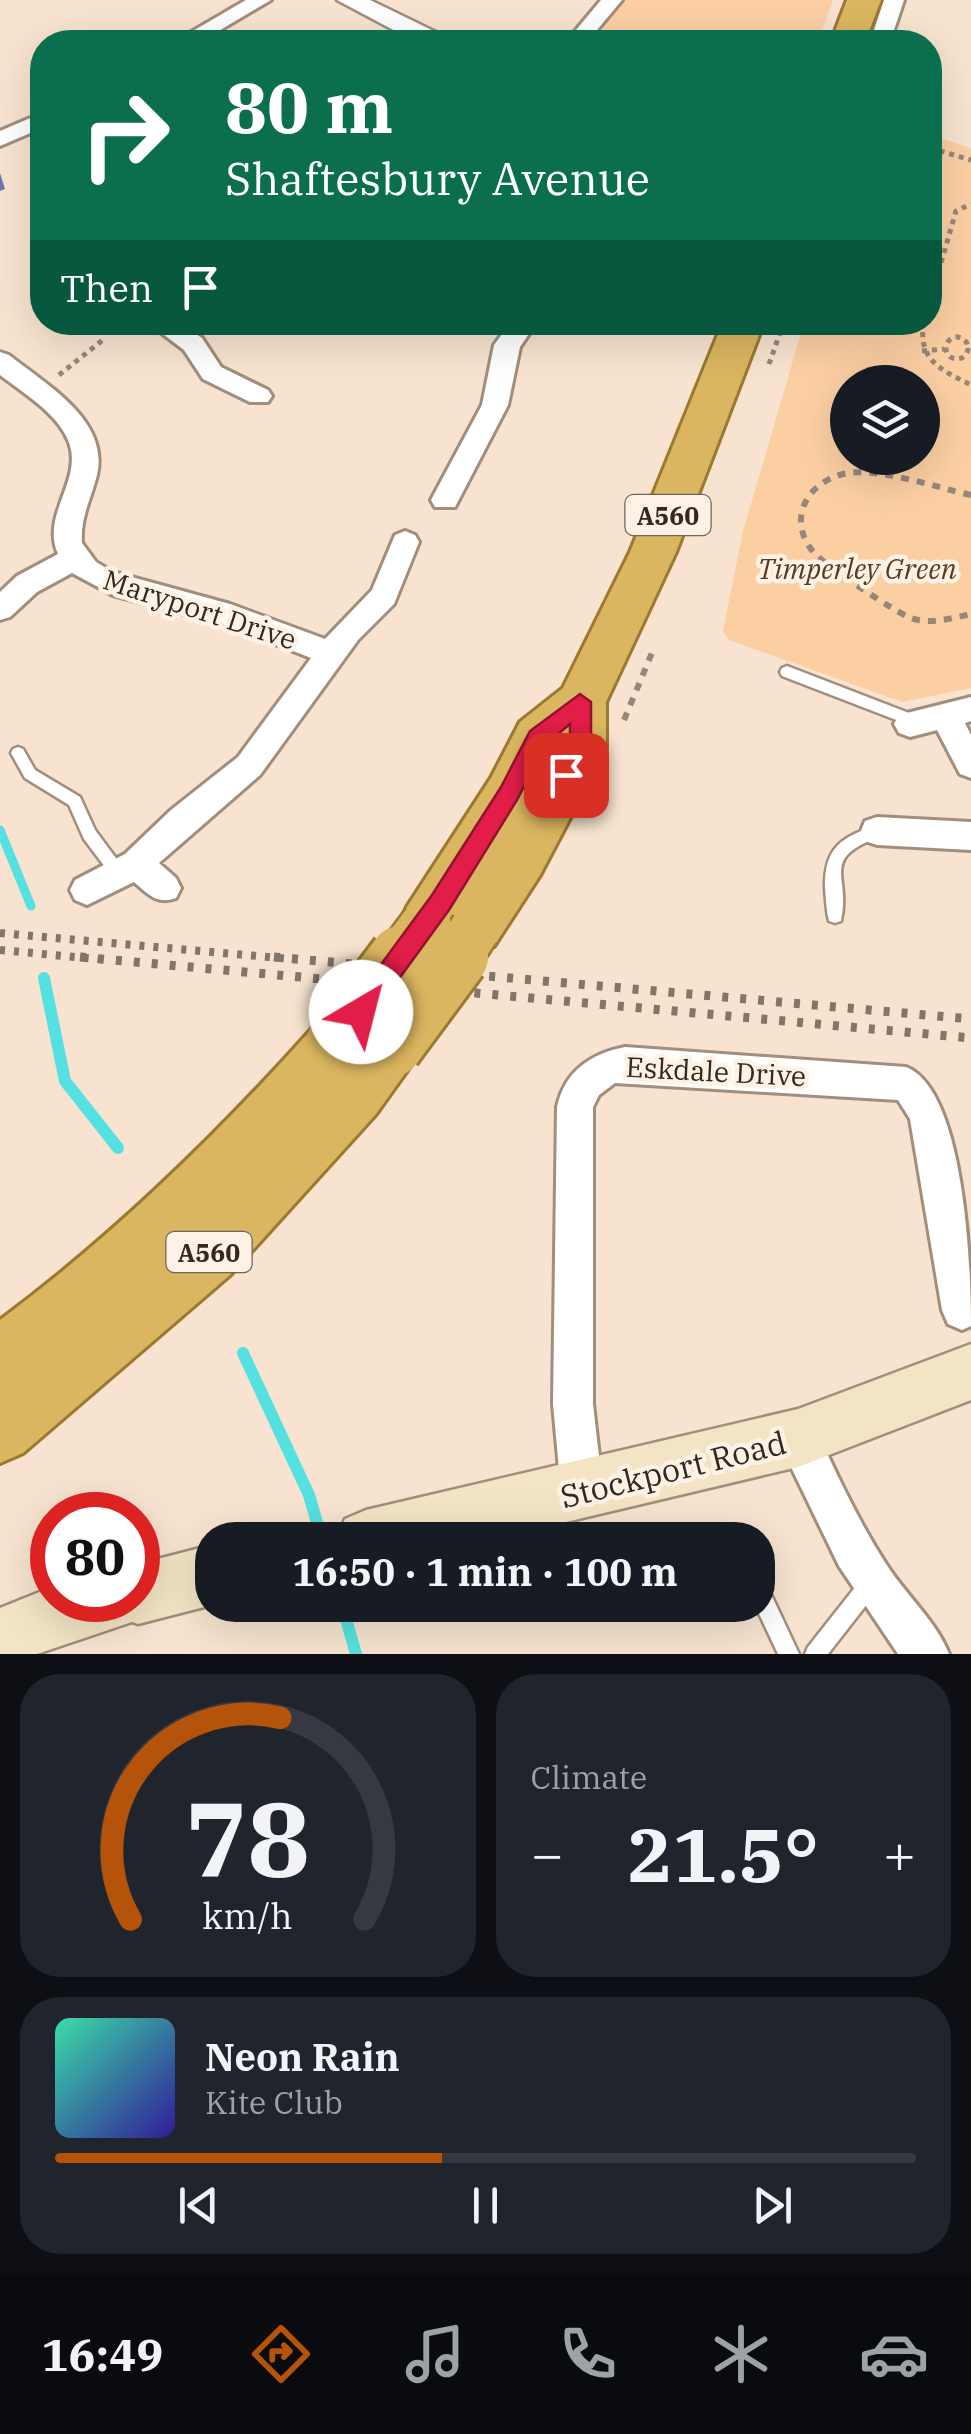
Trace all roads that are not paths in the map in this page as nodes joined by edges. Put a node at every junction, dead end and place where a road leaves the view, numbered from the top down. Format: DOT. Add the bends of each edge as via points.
graph roads {
  1 [pos="260,0"];
  2 [pos="350,0"];
  3 [pos="612,0"];
  4 [pos="894,0"];
  5 [pos="867,26"];
  6 [pos="206,30"];
  7 [pos="411,30"];
  8 [pos="586,30"];
  9 [pos="30,125"];
  10 [pos="0,139"];
  11 [pos="179,335"];
  12 [pos="514,335"];
  13 [pos="730,335"];
  14 [pos="0,361"];
  15 [pos="259,396"];
  16 [pos="432,463"];
  17 [pos="460,470"];
  18 [pos="445,500"];
  19 [pos="405,542"];
  20 [pos="74,559"];
  21 [pos="0,609"];
  22 [pos="330,653"];
  23 [pos="787,672"];
  24 [pos="936,717"];
  25 [pos="18,753"];
  26 [pos="971,766"];
  27 [pos="876,831"];
  28 [pos="971,836"];
  29 [pos="128,869"];
  30 [pos="164,888"];
  31 [pos="87,890"];
  32 [pos="835,916"];
  33 [pos="365,1043"];
  34 [pos="962,1310"];
  35 [pos="0,1360"];
  36 [pos="971,1372"];
  37 [pos="0,1430"];
  38 [pos="798,1438"];
  39 [pos="582,1491"];
  40 [pos="447,1522"];
  41 [pos="195,1580"];
  42 [pos="871,1583"];
  43 [pos="160,1589"];
  44 [pos="0,1602"];
  45 [pos="30,1608"];
  46 [pos="47,1622"];
  47 [pos="774,1622"];
  48 [pos="0,1640"];
  49 [pos="790,1654"];
  50 [pos="814,1654"];
  51 [pos="927,1654"];
  1 -- 6 [label="street"];
  2 -- 7 [label="street"];
  3 -- 8 [label="street"];
  4 -- 5 [label="street"];
  9 -- 10 [label="street"];
  11 -- 15 [label="street" via="193,344 212,374 235,374"];
  12 -- 17 [label="street" via="506,345 496,405"];
  13 -- 33 [label="highway, A560, bridge" via="653,552 580,702 538,737 509,793 450,926 442,980"];
  14 -- 20 [label="street, Maryport Drive" via="68,419 84,444 86,463 67,526"];
  16 -- 17 [label="street"];
  17 -- 18 [label="street"];
  19 -- 22 [label="street, Maryport Drive" via="389,588"];
  20 -- 21 [label="street, Maryport Drive" via="27,584"];
  20 -- 22 [label="street, Maryport Drive" via="107,581 234,616"];
  22 -- 29 [label="street, Maryport Drive" via="249,766"];
  23 -- 24 [label="lane"];
  24 -- 26 [label="street"];
  25 -- 29 [label="lane" via="30,774 74,801 89,834"];
  27 -- 28 [label="street"];
  27 -- 32 [label="lane" via="848,839 838,852"];
  29 -- 30 [label="street"];
  29 -- 31 [label="street, Maryport Drive"];
  33 -- 35 [label="highway, A560" via="128,1258"];
  33 -- 37 [label="highway, A560" via="354,1094 208,1253"];
  34 -- 39 [label="street, Eskdale Drive" via="928,1117 906,1084 611,1066 583,1087 575,1107 573,1404"];
  36 -- 38 [label="main road, Stockport Road"];
  38 -- 39 [label="main road, Stockport Road"];
  38 -- 42 [label="street"];
  39 -- 40 [label="main road, Stockport Road"];
  41 -- 43 [label="main road"];
  42 -- 50 [label="lane"];
  42 -- 51 [label="street"];
  44 -- 45 [label="main road"];
  46 -- 48 [label="main road"];
  47 -- 49 [label="lane"];
}
